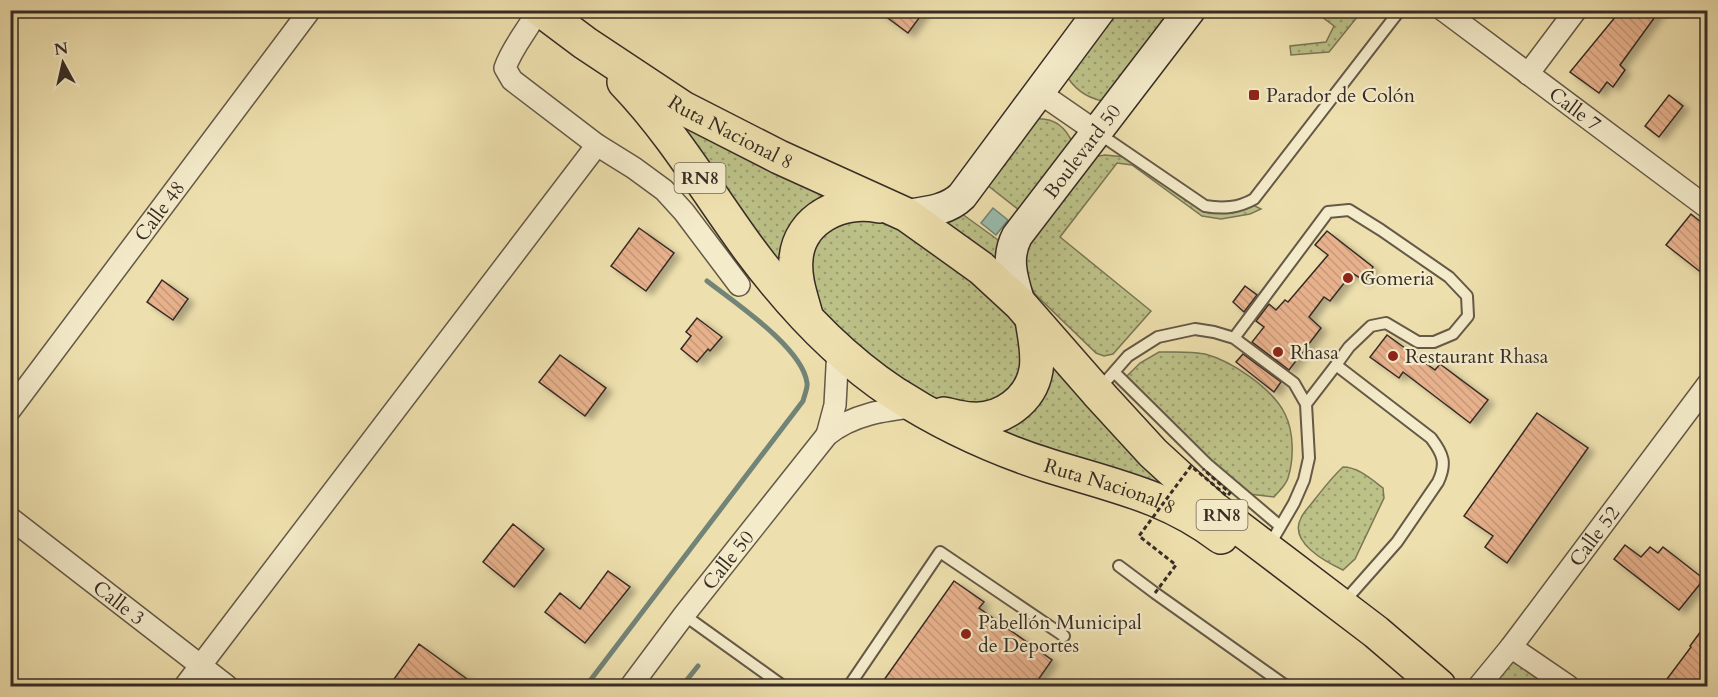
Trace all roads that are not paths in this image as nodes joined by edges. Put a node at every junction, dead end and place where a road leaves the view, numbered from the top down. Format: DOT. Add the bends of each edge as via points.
graph roads {
  1 [pos="310,10"];
  2 [pos="540,10"];
  3 [pos="1100,10"];
  4 [pos="1191,10"];
  5 [pos="1400,10"];
  6 [pos="1443,10"];
  7 [pos="1576,10"];
  8 [pos="585,43"];
  9 [pos="1528,74"];
  10 [pos="1040,93"];
  11 [pos="1098,133"];
  12 [pos="597,145"];
  13 [pos="1707,208"];
  14 [pos="897,211"];
  15 [pos="739,285"];
  16 [pos="1026,311"];
  17 [pos="807,320"];
  18 [pos="1234,339"];
  19 [pos="838,348"];
  20 [pos="1336,365"];
  21 [pos="1105,382"];
  22 [pos="1704,395"];
  23 [pos="1306,404"];
  24 [pos="918,407"];
  25 [pos="10,410"];
  26 [pos="827,435"];
  27 [pos="10,518"];
  28 [pos="1273,538"];
  29 [pos="1119,566"];
  30 [pos="1341,605"];
  31 [pos="684,615"];
  32 [pos="1064,636"];
  33 [pos="1511,646"];
  34 [pos="200,666"];
  35 [pos="1437,685"];
  36 [pos="185,687"];
  37 [pos="227,687"];
  38 [pos="632,687"];
  39 [pos="783,687"];
  40 [pos="849,687"];
  41 [pos="1286,687"];
  42 [pos="1479,687"];
  43 [pos="1568,687"];
  1 -- 25 [label="street, Calle 48"];
  2 -- 8 [label="highway, Ruta Nacional 8 / RN8"];
  2 -- 12 [label="street" via="509,55 505,68 512,80"];
  3 -- 10 [label="main road"];
  4 -- 11 [label="main road, Boulevard 50"];
  5 -- 11 [label="lane" via="1248,202 1223,209 1205,206"];
  6 -- 9 [label="street, Calle 7"];
  7 -- 9 [label="street"];
  8 -- 14 [label="highway, Ruta Nacional 8 / RN8" via="712,124"];
  8 -- 17 [label="highway, Ruta Nacional 8 / RN8" via="662,126 750,250"];
  9 -- 13 [label="street, Calle 7"];
  10 -- 11 [label="street"];
  10 -- 14 [label="main road" via="955,204 934,211"];
  11 -- 16 [label="main road, Boulevard 50" via="1012,246 1011,269"];
  12 -- 15 [label="street" via="664,190"];
  12 -- 34 [label="street"];
  14 -- 16 [label="highway, Ruta Nacional 8 / RN8" via="981,268"];
  14 -- 17 [label="highway, Ruta Nacional 8 / RN8" via="864,202 847,204 818,218 807,231 795,261"];
  16 -- 21 [label="highway, Ruta Nacional 8 / RN8"];
  16 -- 24 [label="highway, Ruta Nacional 8 / RN8" via="1037,351 1036,369 1031,387 1021,401 989,418 972,419"];
  17 -- 19 [label="highway, Ruta Nacional 8 / RN8"];
  18 -- 20 [label="lane" via="1328,212 1349,210 1449,277 1467,296 1468,316 1453,334 1434,342 1418,342 1386,323 1371,326"];
  18 -- 21 [label="lane" via="1195,329 1158,337 1128,356"];
  18 -- 23 [label="lane" via="1294,383"];
  19 -- 24 [label="highway, Ruta Nacional 8 / RN8"];
  19 -- 26 [label="street, Calle 50" via="835,405"];
  20 -- 23 [label="lane"];
  20 -- 30 [label="lane" via="1431,438 1444,462 1438,482 1397,542"];
  21 -- 28 [label="highway, Ruta Nacional 8 / RN8" via="1170,469 1213,508"];
  22 -- 33 [label="street, Calle 52"];
  23 -- 28 [label="lane" via="1309,458 1305,480"];
  24 -- 26 [label="street, Calle 50" via="852,419"];
  24 -- 35 [label="highway, Ruta Nacional 8 / RN8" via="1017,454 1168,504 1201,522 1360,639"];
  26 -- 31 [label="street, Calle 50"];
  27 -- 34 [label="street, Calle 3"];
  28 -- 30 [label="highway, Ruta Nacional 8 / RN8"];
  29 -- 41 [label="lane"];
  30 -- 35 [label="highway, Ruta Nacional 8 / RN8"];
  31 -- 38 [label="street, Calle 50"];
  31 -- 39 [label="lane"];
  32 -- 40 [label="lane" via="940,552"];
  33 -- 42 [label="street, Calle 52"];
  33 -- 43 [label="street"];
  34 -- 36 [label="street"];
  34 -- 37 [label="street, Calle 3"];
}
